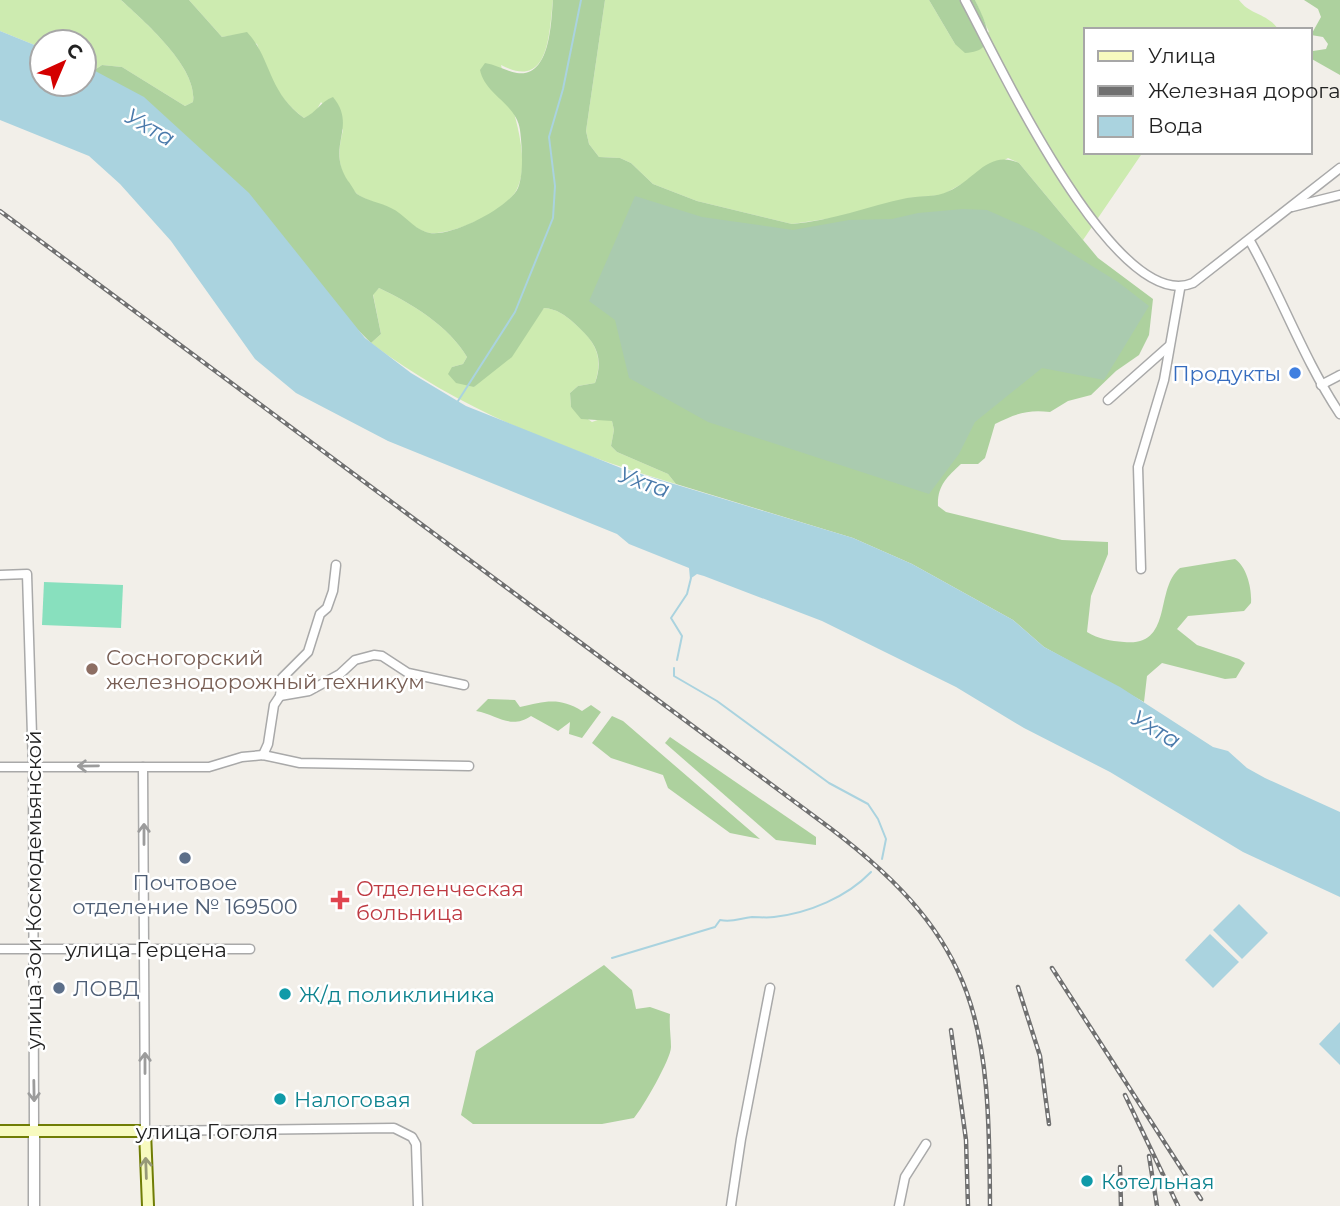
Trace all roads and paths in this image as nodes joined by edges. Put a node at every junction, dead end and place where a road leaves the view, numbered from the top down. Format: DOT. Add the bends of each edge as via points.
graph roads {
  1 [pos="965,0"];
  2 [pos="1340,168"];
  3 [pos="1340,195"];
  4 [pos="1289,208"];
  5 [pos="1250,241"];
  6 [pos="1180,289"];
  7 [pos="1169,346"];
  8 [pos="1340,375"];
  9 [pos="1321,385"];
  10 [pos="1108,400"];
  11 [pos="1340,414"];
  12 [pos="336,565"];
  13 [pos="1141,569"];
  14 [pos="0,575"];
  15 [pos="464,685"];
  16 [pos="280,696"];
  17 [pos="263,755"];
  18 [pos="469,766"];
  19 [pos="0,767"];
  20 [pos="33,767"];
  21 [pos="144,767"];
  22 [pos="0,949"];
  23 [pos="34,949"];
  24 [pos="250,949"];
  25 [pos="145,951"];
  26 [pos="770,988"];
  27 [pos="34,1130"];
  28 [pos="0,1131"];
  29 [pos="145,1131"];
  30 [pos="926,1144"];
  31 [pos="34,1206"];
  32 [pos="148,1206"];
  33 [pos="418,1206"];
  34 [pos="731,1206"];
  35 [pos="899,1206"];
  1 -- 6 [label="street" via="1040,139 1087,214 1147,276"];
  2 -- 4 [label="street"];
  3 -- 4 [label="street"];
  4 -- 5 [label="street"];
  5 -- 6 [label="street"];
  5 -- 9 [label="street"];
  6 -- 7 [label="street"];
  7 -- 10 [label="street"];
  7 -- 13 [label="street" via="1164,380 1138,467"];
  8 -- 9 [label="street"];
  9 -- 11 [label="street"];
  12 -- 16 [label="street" via="327,608 320,614 307,652 282,678"];
  14 -- 20 [label="street, улица Зои Космодемьянской" via="27,574"];
  15 -- 16 [label="street" via="408,673 374,655 355,660 309,691"];
  16 -- 17 [label="street"];
  17 -- 18 [label="street" via="300,763"];
  17 -- 21 [label="street" via="209,767"];
  19 -- 20 [label="street"];
  21 -- 20 [label="street, one-way"];
  20 -- 23 [label="street, улица Зои Космодемьянской"];
  25 -- 21 [label="street, one-way"];
  22 -- 23 [label="street, улица Герцена"];
  23 -- 25 [label="street, улица Герцена"];
  23 -- 27 [label="street, улица Зои Космодемьянской, one-way"];
  24 -- 25 [label="street, улица Герцена"];
  29 -- 25 [label="street, one-way"];
  26 -- 34 [label="street"];
  27 -- 28 [label="main road, улица Гоголя"];
  27 -- 29 [label="main road, улица Гоголя"];
  27 -- 31 [label="street, улица Зои Космодемьянской"];
  32 -- 29 [label="main road, one-way"];
  29 -- 33 [label="street, улица Гоголя" via="394,1129 412,1137 418,1151"];
  30 -- 35 [label="street" via="905,1177"];
}
